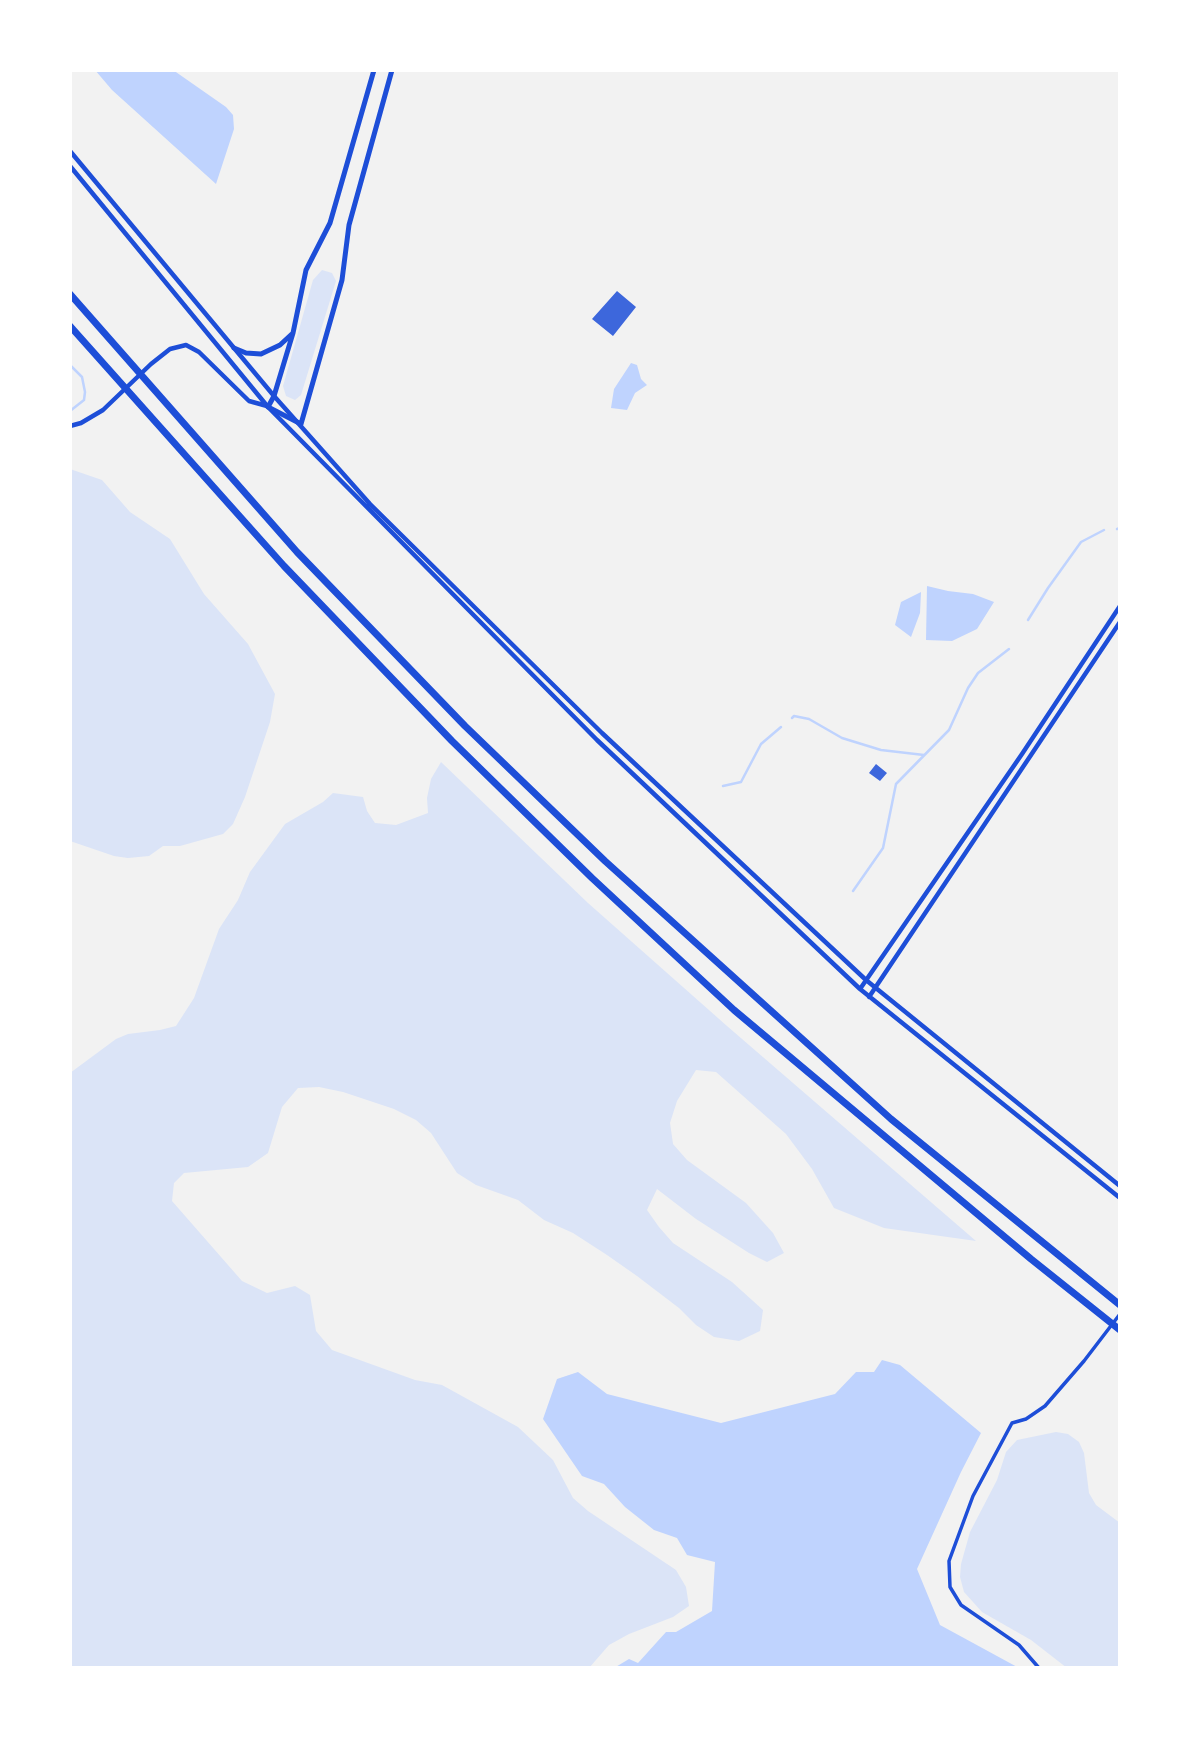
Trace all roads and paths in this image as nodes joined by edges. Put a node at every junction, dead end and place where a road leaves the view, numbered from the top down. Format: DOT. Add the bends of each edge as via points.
graph roads {
  1 [pos="374,70"];
  2 [pos="392,70"];
  3 [pos="70,151"];
  4 [pos="70,166"];
  5 [pos="70,294"];
  6 [pos="70,326"];
  7 [pos="293,333"];
  8 [pos="234,348"];
  9 [pos="274,396"];
  10 [pos="268,407"];
  11 [pos="301,424"];
  12 [pos="70,426"];
  13 [pos="1120,606"];
  14 [pos="1120,622"];
  15 [pos="866,980"];
  16 [pos="876,988"];
  17 [pos="860,989"];
  18 [pos="869,997"];
  19 [pos="1120,1186"];
  20 [pos="1120,1198"];
  21 [pos="1120,1305"];
  22 [pos="1120,1314"];
  23 [pos="1120,1330"];
  24 [pos="1039,1668"];
  1 -- 7 [label="main road" via="330,223 306,271"];
  2 -- 11 [label="main road" via="349,225 342,280"];
  3 -- 8 [label="street"];
  4 -- 10 [label="street"];
  5 -- 21 [label="highway" via="297,552 535,794 891,1119"];
  6 -- 23 [label="highway" via="293,576 592,878 734,1010"];
  7 -- 8 [label="main road" via="261,354"];
  7 -- 9 [label="main road"];
  8 -- 9 [label="street"];
  9 -- 10 [label="main road"];
  9 -- 11 [label="street"];
  10 -- 11 [label="main road"];
  10 -- 12 [label="street" via="249,401 187,345 170,349 103,410"];
  10 -- 17 [label="street" via="597,740"];
  11 -- 15 [label="street" via="370,504 573,704"];
  13 -- 15 [label="street"];
  14 -- 16 [label="street"];
  15 -- 16 [label="street"];
  15 -- 17 [label="street"];
  16 -- 18 [label="street"];
  16 -- 19 [label="street"];
  17 -- 18 [label="street"];
  18 -- 20 [label="street"];
  22 -- 24 [label="street" via="1045,1406 1012,1423 973,1496 949,1562 950,1587 961,1605 1019,1645"];
}
